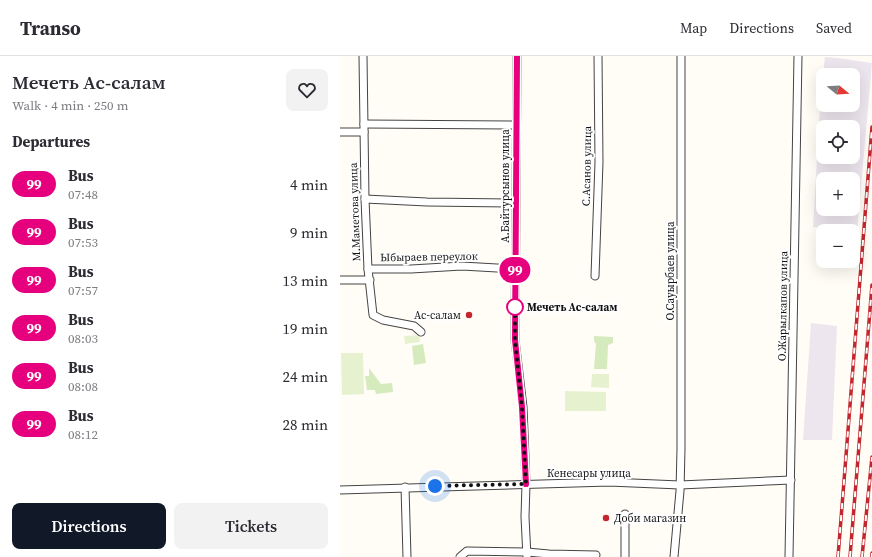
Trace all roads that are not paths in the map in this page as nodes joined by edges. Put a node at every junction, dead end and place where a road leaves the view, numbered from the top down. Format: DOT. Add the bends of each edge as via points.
graph roads {
  1 [pos="363,56"];
  2 [pos="517,56"];
  3 [pos="598,56"];
  4 [pos="681,56"];
  5 [pos="798,56"];
  6 [pos="364,124"];
  7 [pos="516,125"];
  8 [pos="340,132"];
  9 [pos="364,132"];
  10 [pos="365,199"];
  11 [pos="516,203"];
  12 [pos="368,269"];
  13 [pos="515,270"];
  14 [pos="595,276"];
  15 [pos="340,280"];
  16 [pos="370,280"];
  17 [pos="421,332"];
  18 [pos="791,480"];
  19 [pos="526,484"];
  20 [pos="680,485"];
  21 [pos="405,487"];
  22 [pos="340,490"];
  23 [pos="625,514"];
  24 [pos="527,554"];
  25 [pos="596,555"];
  26 [pos="560,556"];
  27 [pos="407,557"];
  28 [pos="460,557"];
  29 [pos="625,557"];
  30 [pos="674,557"];
  31 [pos="789,557"];
  1 -- 6 [label="street, М.Маметова улица"];
  2 -- 7 [label="street, А.Байтурсынов улица"];
  3 -- 14 [label="street, С.Асанов улица" via="599,162"];
  4 -- 20 [label="street, О.Сауырбаев улица"];
  5 -- 18 [label="street, О.Жарылкапов улица"];
  6 -- 7 [label="street"];
  6 -- 9 [label="street, М.Маметова улица"];
  7 -- 11 [label="street, А.Байтурсынов улица"];
  8 -- 9 [label="street"];
  9 -- 10 [label="street, М.Маметова улица"];
  10 -- 11 [label="street"];
  10 -- 12 [label="street, М.Маметова улица"];
  11 -- 13 [label="street, А.Байтурсынов улица"];
  12 -- 13 [label="street, Ыбыраев переулок" via="462,266"];
  12 -- 16 [label="street, М.Маметова улица"];
  13 -- 19 [label="street, А.Байтурсынов улица" via="515,340"];
  15 -- 16 [label="street"];
  16 -- 17 [label="street, М.Маметова улица" via="373,315 383,320 414,326"];
  18 -- 20 [label="street, Кенесары улица"];
  18 -- 31 [label="street, О.Жарылкапов улица"];
  19 -- 20 [label="street, Кенесары улица" via="609,482"];
  19 -- 21 [label="street, Кенесары улица"];
  19 -- 24 [label="street, А.Байтурсынов улица" via="524,517"];
  20 -- 30 [label="street, О.Сауырбаев улица"];
  21 -- 22 [label="street, Кенесары улица"];
  21 -- 27 [label="street"];
  23 -- 29 [label="street"];
  24 -- 26 [label="street"];
  24 -- 28 [label="street" via="467,551"];
  25 -- 26 [label="street"];
}
